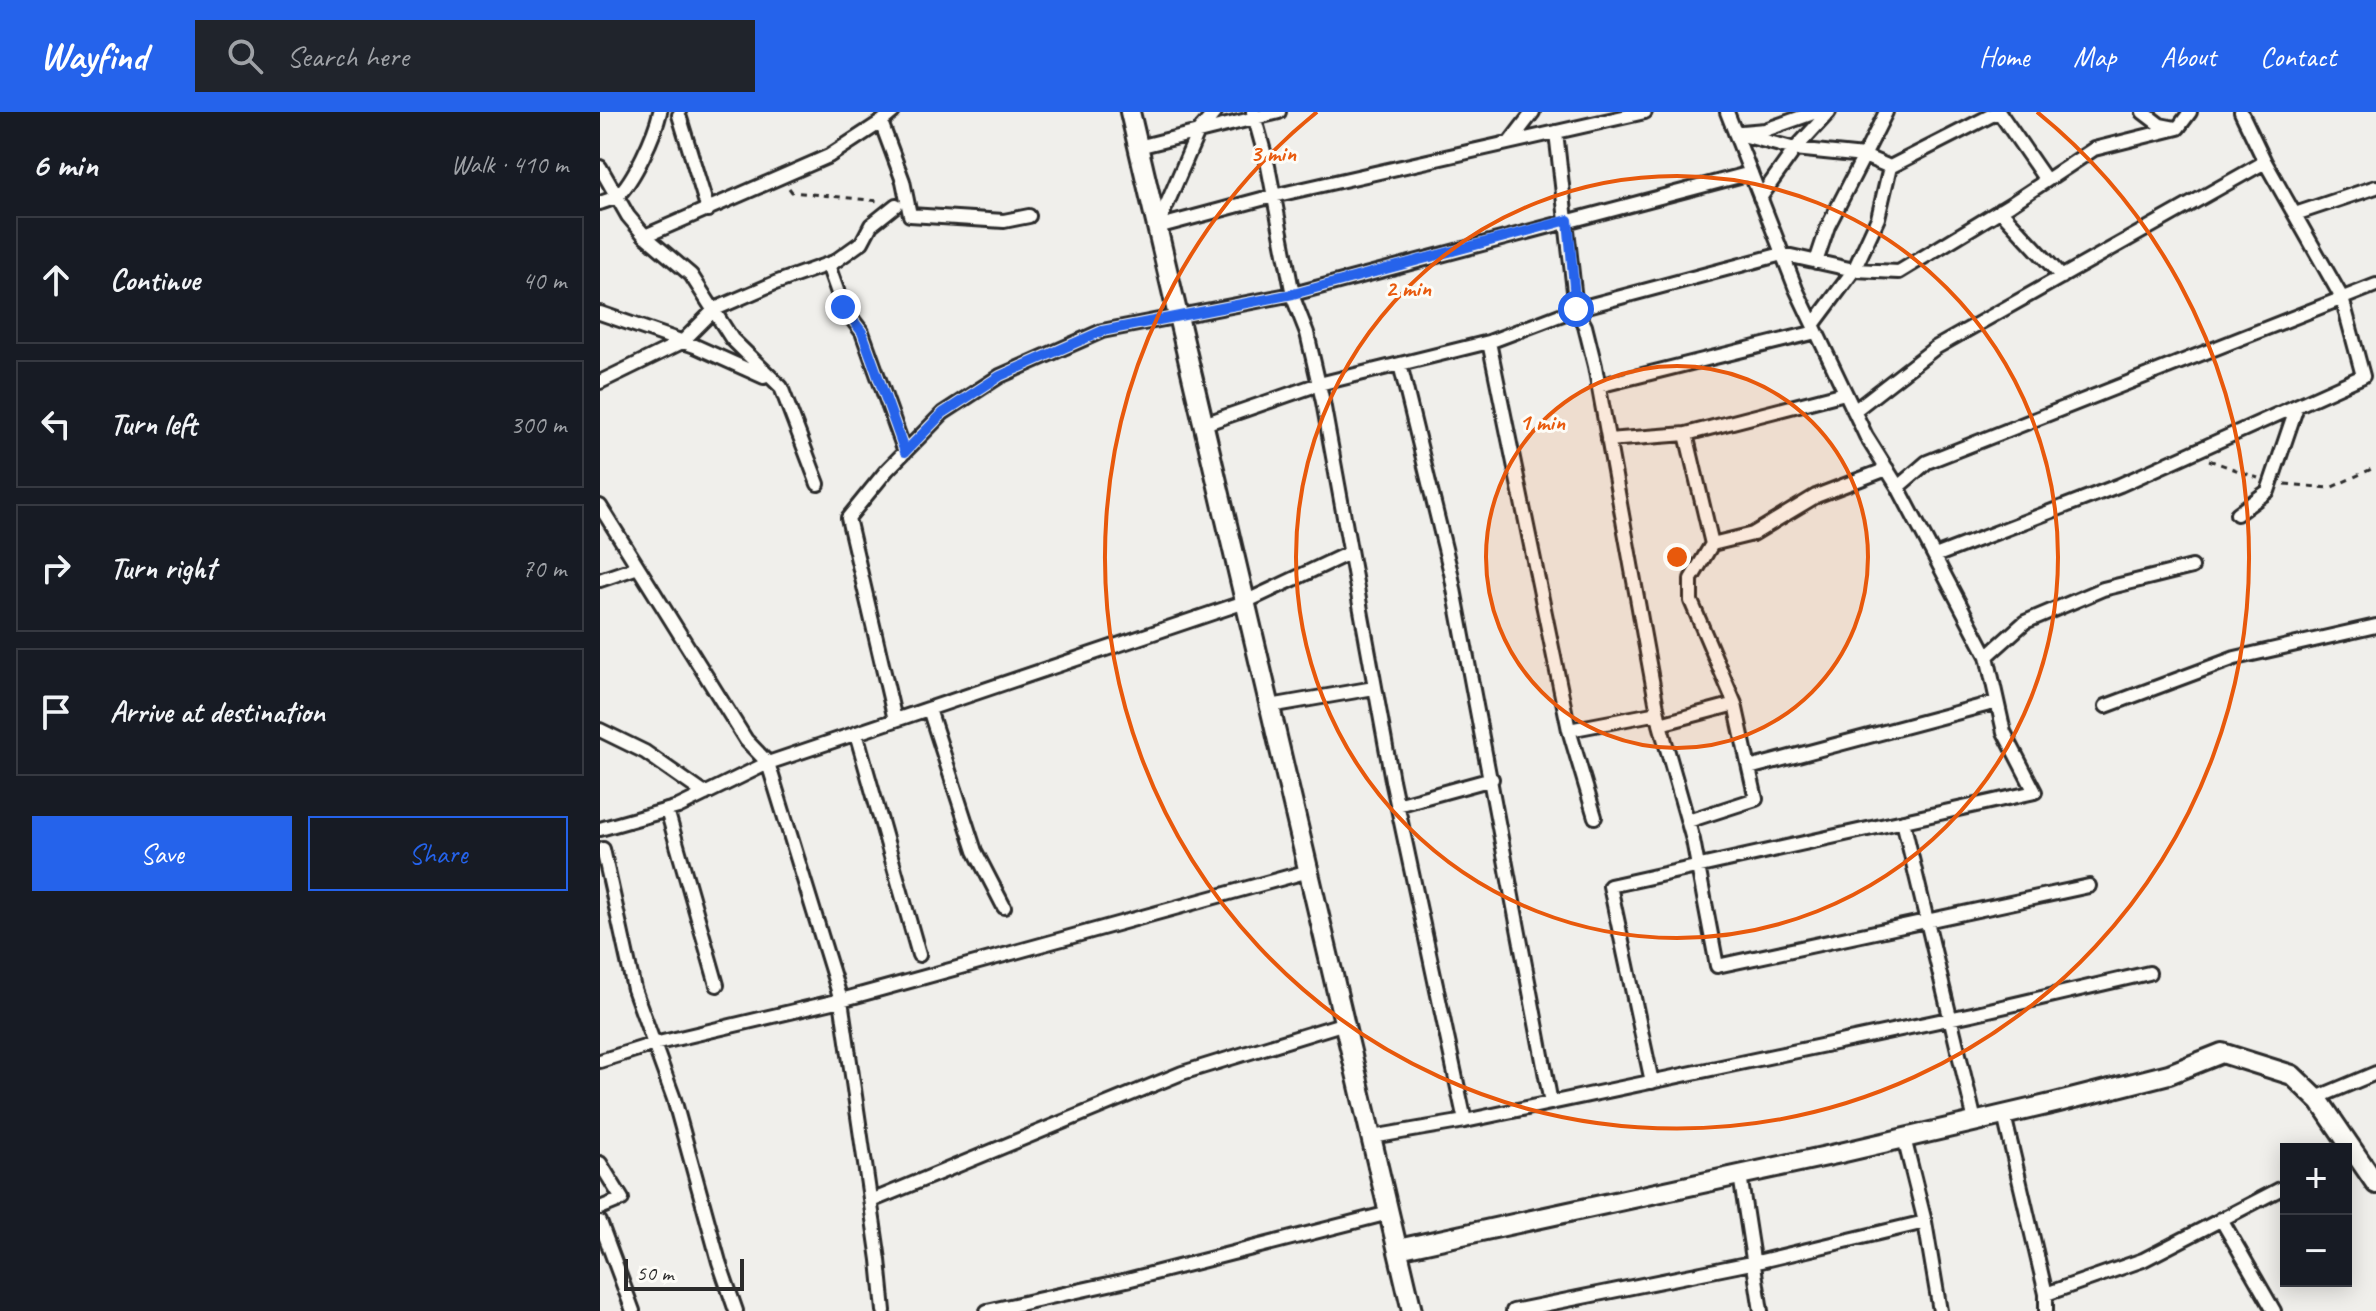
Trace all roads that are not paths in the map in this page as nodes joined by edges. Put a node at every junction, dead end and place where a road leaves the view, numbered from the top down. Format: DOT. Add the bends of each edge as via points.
graph roads {
  1 [pos="659,112"];
  2 [pos="893,112"];
  3 [pos="1130,112"];
  4 [pos="1215,112"];
  5 [pos="1279,112"];
  6 [pos="1533,112"];
  7 [pos="1645,112"];
  8 [pos="1727,112"];
  9 [pos="1886,112"];
  10 [pos="1999,112"];
  11 [pos="2143,112"];
  12 [pos="2190,112"];
  13 [pos="2241,112"];
  14 [pos="1828,113"];
  15 [pos="682,114"];
  16 [pos="1254,115"];
  17 [pos="881,122"];
  18 [pos="2178,128"];
  19 [pos="1198,132"];
  20 [pos="1556,132"];
  21 [pos="1735,133"];
  22 [pos="1510,142"];
  23 [pos="1138,147"];
  24 [pos="1795,149"];
  25 [pos="1864,156"];
  26 [pos="2265,162"];
  27 [pos="600,167"];
  28 [pos="1890,167"];
  29 [pos="1751,173"];
  30 [pos="2046,180"];
  31 [pos="2376,187"];
  32 [pos="617,196"];
  33 [pos="1273,196"];
  34 [pos="1760,198"];
  35 [pos="600,203"];
  36 [pos="896,205"];
  37 [pos="708,210"];
  38 [pos="2000,210"];
  39 [pos="2295,214"];
  40 [pos="1029,216"];
  41 [pos="1568,220"];
  42 [pos="1157,227"];
  43 [pos="645,236"];
  44 [pos="1782,254"];
  45 [pos="1816,262"];
  46 [pos="828,265"];
  47 [pos="1854,270"];
  48 [pos="2062,277"];
  49 [pos="2376,285"];
  50 [pos="1293,294"];
  51 [pos="2342,298"];
  52 [pos="715,309"];
  53 [pos="1576,309"];
  54 [pos="600,313"];
  55 [pos="1178,314"];
  56 [pos="1814,328"];
  57 [pos="682,342"];
  58 [pos="1489,342"];
  59 [pos="1400,364"];
  60 [pos="2376,372"];
  61 [pos="2363,376"];
  62 [pos="600,382"];
  63 [pos="1319,384"];
  64 [pos="1598,386"];
  65 [pos="781,387"];
  66 [pos="1845,393"];
  67 [pos="2297,406"];
  68 [pos="1854,411"];
  69 [pos="1204,424"];
  70 [pos="1686,434"];
  71 [pos="1608,440"];
  72 [pos="905,452"];
  73 [pos="1887,469"];
  74 [pos="818,484"];
  75 [pos="1898,487"];
  76 [pos="600,506"];
  77 [pos="2237,514"];
  78 [pos="1712,544"];
  79 [pos="1349,553"];
  80 [pos="1935,556"];
  81 [pos="638,567"];
  82 [pos="2192,567"];
  83 [pos="600,580"];
  84 [pos="1245,602"];
  85 [pos="2376,626"];
  86 [pos="1987,656"];
  87 [pos="1374,688"];
  88 [pos="1997,702"];
  89 [pos="1735,704"];
  90 [pos="1270,706"];
  91 [pos="2106,706"];
  92 [pos="929,709"];
  93 [pos="1659,719"];
  94 [pos="895,720"];
  95 [pos="600,730"];
  96 [pos="1569,730"];
  97 [pos="856,733"];
  98 [pos="768,763"];
  99 [pos="1749,768"];
  100 [pos="1492,779"];
  101 [pos="705,794"];
  102 [pos="1397,805"];
  103 [pos="667,810"];
  104 [pos="1595,817"];
  105 [pos="1688,821"];
  106 [pos="1903,821"];
  107 [pos="617,826"];
  108 [pos="600,829"];
  109 [pos="602,852"];
  110 [pos="1698,865"];
  111 [pos="1309,871"];
  112 [pos="2089,886"];
  113 [pos="1004,907"];
  114 [pos="1925,921"];
  115 [pos="919,955"];
  116 [pos="2149,973"];
  117 [pos="717,985"];
  118 [pos="841,1000"];
  119 [pos="1950,1018"];
  120 [pos="1345,1023"];
  121 [pos="654,1044"];
  122 [pos="600,1061"];
  123 [pos="2376,1073"];
  124 [pos="1652,1082"];
  125 [pos="2316,1098"];
  126 [pos="1551,1103"];
  127 [pos="2004,1115"];
  128 [pos="1465,1121"];
  129 [pos="1975,1121"];
  130 [pos="1372,1137"];
  131 [pos="1904,1138"];
  132 [pos="2343,1143"];
  133 [pos="2352,1158"];
  134 [pos="600,1163"];
  135 [pos="1740,1175"];
  136 [pos="2373,1175"];
  137 [pos="2280,1189"];
  138 [pos="871,1201"];
  139 [pos="600,1208"];
  140 [pos="1389,1213"];
  141 [pos="2221,1219"];
  142 [pos="600,1222"];
  143 [pos="1925,1222"];
  144 [pos="1398,1249"];
  145 [pos="1755,1262"];
  146 [pos="2046,1294"];
  147 [pos="633,1311"];
  148 [pos="736,1311"];
  149 [pos="884,1311"];
  150 [pos="987,1311"];
  151 [pos="1412,1311"];
  152 [pos="1513,1311"];
  153 [pos="1761,1311"];
  154 [pos="1940,1311"];
  155 [pos="2046,1311"];
  156 [pos="2274,1311"];
  1 -- 15 [label="street"];
  1 -- 32 [label="street" via="655,133"];
  2 -- 17 [label="street"];
  3 -- 23 [label="street"];
  4 -- 19 [label="street"];
  5 -- 16 [label="street"];
  6 -- 22 [label="street"];
  7 -- 20 [label="street"];
  8 -- 21 [label="street"];
  9 -- 25 [label="street"];
  10 -- 28 [label="street"];
  10 -- 30 [label="street"];
  11 -- 18 [label="street" via="2160,125"];
  12 -- 18 [label="street"];
  13 -- 26 [label="street"];
  14 -- 21 [label="street"];
  14 -- 24 [label="street"];
  15 -- 37 [label="street"];
  16 -- 19 [label="street"];
  16 -- 33 [label="street"];
  17 -- 37 [label="street" via="829,156"];
  17 -- 40 [label="street" via="910,215 1004,221"];
  18 -- 30 [label="street" via="2094,149"];
  19 -- 23 [label="street"];
  19 -- 42 [label="street"];
  20 -- 22 [label="street"];
  20 -- 41 [label="street"];
  21 -- 24 [label="street"];
  21 -- 29 [label="street"];
  22 -- 33 [label="street"];
  23 -- 42 [label="street"];
  24 -- 25 [label="street"];
  24 -- 34 [label="street"];
  25 -- 28 [label="street"];
  25 -- 45 [label="street"];
  26 -- 39 [label="street"];
  26 -- 48 [label="street"];
  27 -- 32 [label="street"];
  28 -- 47 [label="street" via="1878,218"];
  29 -- 34 [label="street"];
  29 -- 41 [label="street"];
  30 -- 38 [label="street"];
  31 -- 39 [label="street"];
  32 -- 35 [label="street"];
  32 -- 43 [label="street"];
  33 -- 42 [label="street"];
  33 -- 50 [label="street"];
  34 -- 44 [label="street"];
  36 -- 46 [label="street" via="871,225 862,242"];
  37 -- 43 [label="street"];
  38 -- 47 [label="street" via="1899,272"];
  38 -- 48 [label="street"];
  39 -- 51 [label="street"];
  41 -- 50 [label="street"];
  41 -- 53 [label="street"];
  42 -- 55 [label="street"];
  43 -- 52 [label="street" via="691,275"];
  44 -- 45 [label="street"];
  44 -- 53 [label="street"];
  44 -- 56 [label="street"];
  45 -- 47 [label="street"];
  46 -- 52 [label="street"];
  46 -- 72 [label="street" via="843,307 862,332"];
  47 -- 56 [label="street"];
  48 -- 68 [label="street" via="1935,348"];
  49 -- 51 [label="street"];
  50 -- 55 [label="street"];
  50 -- 63 [label="street"];
  51 -- 61 [label="street"];
  51 -- 75 [label="street" via="1927,462"];
  52 -- 57 [label="street"];
  52 -- 65 [label="street" via="732,339"];
  53 -- 58 [label="street"];
  53 -- 64 [label="street"];
  54 -- 57 [label="street"];
  55 -- 69 [label="street"];
  55 -- 72 [label="street" via="1102,331 1000,376 943,413"];
  56 -- 64 [label="street"];
  56 -- 66 [label="street"];
  57 -- 62 [label="street"];
  57 -- 65 [label="street"];
  58 -- 59 [label="street"];
  58 -- 96 [label="street"];
  59 -- 63 [label="street"];
  59 -- 100 [label="street" via="1451,573"];
  60 -- 61 [label="street"];
  61 -- 67 [label="street"];
  63 -- 69 [label="street"];
  63 -- 79 [label="street"];
  64 -- 71 [label="street"];
  65 -- 74 [label="street"];
  66 -- 68 [label="street"];
  66 -- 70 [label="street"];
  67 -- 77 [label="street" via="2268,491"];
  67 -- 80 [label="street" via="2120,485"];
  68 -- 73 [label="street"];
  69 -- 84 [label="street"];
  70 -- 71 [label="street"];
  70 -- 78 [label="street"];
  71 -- 93 [label="street"];
  72 -- 94 [label="street" via="848,518"];
  73 -- 75 [label="street"];
  73 -- 78 [label="street" via="1816,496 1753,534"];
  75 -- 80 [label="street"];
  76 -- 81 [label="street"];
  78 -- 89 [label="street" via="1691,579 1691,601"];
  79 -- 84 [label="street"];
  79 -- 87 [label="street"];
  80 -- 86 [label="street"];
  81 -- 83 [label="street"];
  81 -- 98 [label="street" via="746,740"];
  82 -- 86 [label="street" via="2103,589 2025,622"];
  84 -- 90 [label="street"];
  84 -- 92 [label="street"];
  85 -- 91 [label="street" via="2235,658"];
  86 -- 88 [label="street"];
  87 -- 90 [label="street"];
  87 -- 102 [label="street"];
  88 -- 99 [label="street"];
  88 -- 106 [label="street" via="2004,732 2035,792"];
  89 -- 93 [label="street"];
  89 -- 99 [label="street"];
  90 -- 111 [label="street"];
  92 -- 94 [label="street"];
  92 -- 113 [label="street" via="975,851"];
  93 -- 96 [label="street"];
  93 -- 105 [label="street"];
  94 -- 97 [label="street"];
  95 -- 101 [label="street" via="645,752"];
  96 -- 104 [label="street"];
  97 -- 98 [label="street"];
  97 -- 115 [label="street"];
  98 -- 101 [label="street"];
  98 -- 118 [label="street"];
  99 -- 105 [label="street" via="1756,799"];
  100 -- 102 [label="street"];
  100 -- 126 [label="street"];
  101 -- 103 [label="street"];
  102 -- 128 [label="street"];
  103 -- 107 [label="street"];
  103 -- 117 [label="street"];
  105 -- 110 [label="street"];
  106 -- 110 [label="street"];
  106 -- 114 [label="street"];
  107 -- 108 [label="street"];
  107 -- 109 [label="street"];
  109 -- 121 [label="street" via="634,989"];
  110 -- 114 [label="street" via="1717,966"];
  110 -- 124 [label="street" via="1610,886"];
  111 -- 118 [label="street"];
  111 -- 120 [label="street"];
  112 -- 114 [label="street"];
  114 -- 119 [label="street"];
  116 -- 119 [label="street"];
  118 -- 121 [label="street"];
  118 -- 138 [label="street"];
  119 -- 124 [label="street"];
  119 -- 129 [label="street"];
  120 -- 130 [label="street"];
  120 -- 138 [label="street" via="1182,1073"];
  121 -- 122 [label="street"];
  121 -- 148 [label="street"];
  123 -- 125 [label="street"];
  124 -- 126 [label="street"];
  125 -- 127 [label="street" via="2292,1075 2222,1053 2169,1074"];
  125 -- 132 [label="street"];
  126 -- 128 [label="street"];
  127 -- 129 [label="street"];
  127 -- 146 [label="street"];
  128 -- 130 [label="street"];
  129 -- 131 [label="street"];
  130 -- 140 [label="street"];
  131 -- 135 [label="street"];
  131 -- 143 [label="street"];
  133 -- 136 [label="street"];
  134 -- 139 [label="street" via="622,1199"];
  135 -- 144 [label="street"];
  135 -- 145 [label="street"];
  137 -- 141 [label="street"];
  138 -- 149 [label="street"];
  140 -- 144 [label="street"];
  140 -- 150 [label="street"];
  141 -- 146 [label="street" via="2143,1260"];
  141 -- 156 [label="street"];
  142 -- 147 [label="street"];
  143 -- 145 [label="street"];
  143 -- 154 [label="street"];
  144 -- 151 [label="street"];
  145 -- 152 [label="street"];
  145 -- 153 [label="street"];
  146 -- 155 [label="street"];
}
